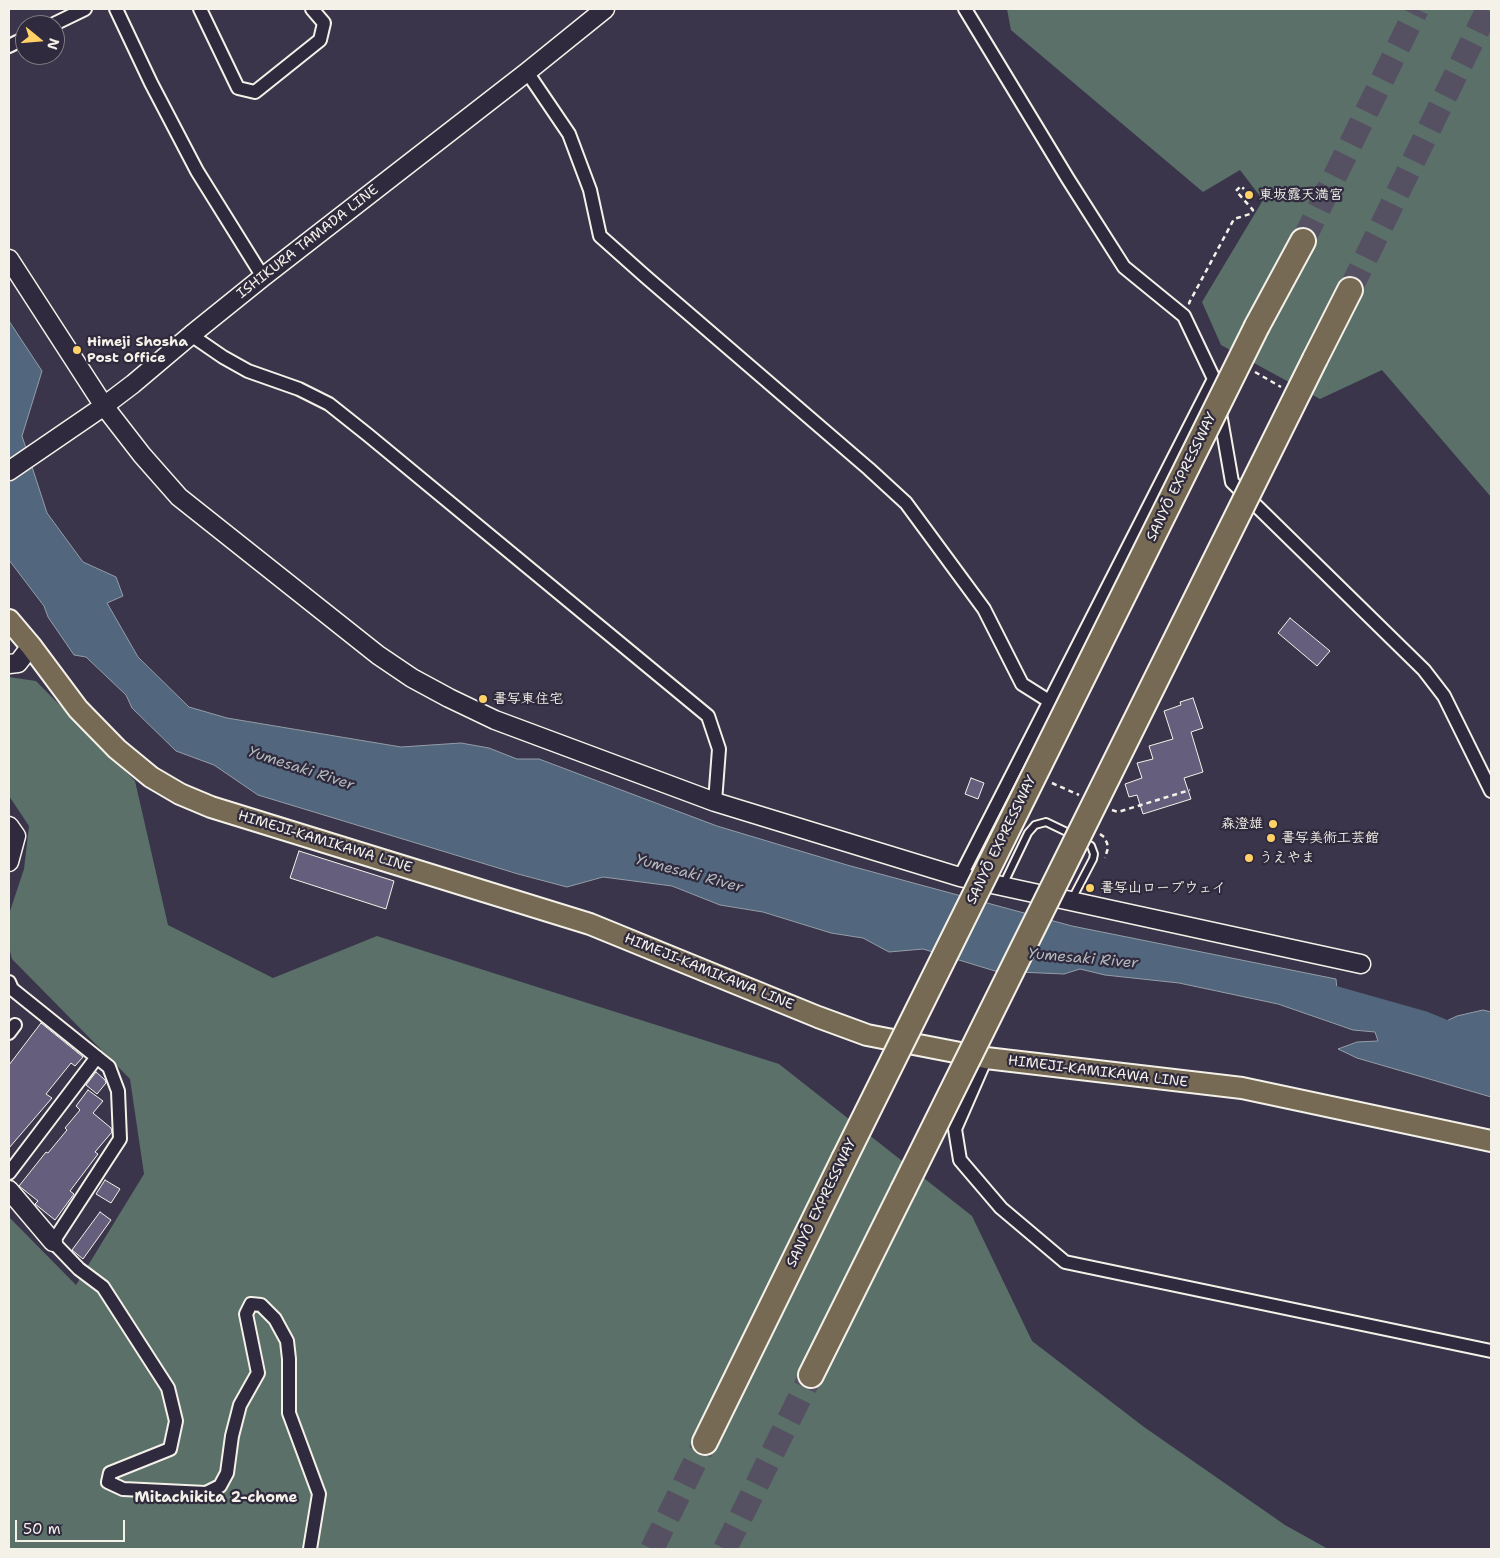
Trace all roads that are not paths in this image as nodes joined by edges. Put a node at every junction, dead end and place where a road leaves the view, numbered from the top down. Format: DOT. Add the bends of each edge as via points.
graph roads {
  1 [pos="85,9"];
  2 [pos="116,9"];
  3 [pos="200,9"];
  4 [pos="312,9"];
  5 [pos="605,9"];
  6 [pos="965,9"];
  7 [pos="65,19"];
  8 [pos="527,72"];
  9 [pos="1303,241"];
  10 [pos="9,259"];
  11 [pos="263,277"];
  12 [pos="1350,290"];
  13 [pos="191,335"];
  14 [pos="1214,379"];
  15 [pos="98,410"];
  16 [pos="9,471"];
  17 [pos="9,620"];
  18 [pos="31,646"];
  19 [pos="9,664"];
  20 [pos="1049,702"];
  21 [pos="1491,791"];
  22 [pos="715,802"];
  23 [pos="9,826"];
  24 [pos="9,862"];
  25 [pos="960,877"];
  26 [pos="1002,886"];
  27 [pos="1071,902"];
  28 [pos="1361,964"];
  29 [pos="9,982"];
  30 [pos="97,1057"];
  31 [pos="986,1058"];
  32 [pos="1491,1141"];
  33 [pos="9,1173"];
  34 [pos="9,1190"];
  35 [pos="53,1242"];
  36 [pos="1491,1350"];
  37 [pos="811,1375"];
  38 [pos="705,1442"];
  39 [pos="310,1549"];
  1 -- 7 [label="street"];
  2 -- 11 [label="street" via="197,171"];
  3 -- 4 [label="street" via="238,88 255,92 320,40 324,23"];
  5 -- 8 [label="street, ISHIKURA TAMADA LINE"];
  6 -- 14 [label="street" via="1124,267 1184,316"];
  8 -- 11 [label="street, ISHIKURA TAMADA LINE"];
  8 -- 20 [label="street" via="570,134 590,190 600,236 906,503 984,609 1022,684"];
  9 -- 38 [label="highway, SANYŌ EXPRESSWAY, bridge" via="1257,326"];
  10 -- 15 [label="street"];
  11 -- 13 [label="street, ISHIKURA TAMADA LINE"];
  12 -- 37 [label="highway, bridge"];
  13 -- 15 [label="street, ISHIKURA TAMADA LINE"];
  13 -- 22 [label="street" via="248,371 299,389 329,404 708,716 719,749"];
  14 -- 20 [label="street"];
  14 -- 21 [label="street" via="1232,482 1424,670 1444,696"];
  15 -- 16 [label="street, ISHIKURA TAMADA LINE"];
  15 -- 22 [label="street" via="178,497 378,655 412,678 495,720"];
  17 -- 18 [label="main road, HIMEJI-KAMIKAWA LINE"];
  18 -- 19 [label="street" via="18,663"];
  18 -- 31 [label="main road, HIMEJI-KAMIKAWA LINE" via="78,709 117,749 151,777 180,794 221,810 590,924 867,1035"];
  20 -- 25 [label="street"];
  22 -- 25 [label="street"];
  23 -- 24 [label="street" via="16,836"];
  25 -- 26 [label="street"];
  26 -- 27 [label="street"];
  26 -- 27 [label="lane" via="1028,832 1035,825 1046,822 1083,840 1093,850 1093,858"];
  27 -- 28 [label="street"];
  29 -- 30 [label="street" via="12,989"];
  30 -- 33 [label="street"];
  30 -- 35 [label="street" via="110,1067 118,1090 120,1139"];
  31 -- 32 [label="main road, HIMEJI-KAMIKAWA LINE" via="1242,1088"];
  31 -- 36 [label="street" via="955,1129 960,1160 1001,1208 1065,1262"];
  34 -- 35 [label="street"];
  35 -- 39 [label="street" via="79,1269 103,1287 168,1388 176,1421 170,1449 110,1473 108,1482 123,1489 206,1493 220,1486 227,1473 240,1405 258,1372 246,1314 251,1304 261,1305 275,1319 287,1341 290,1413 319,1494"];
}
